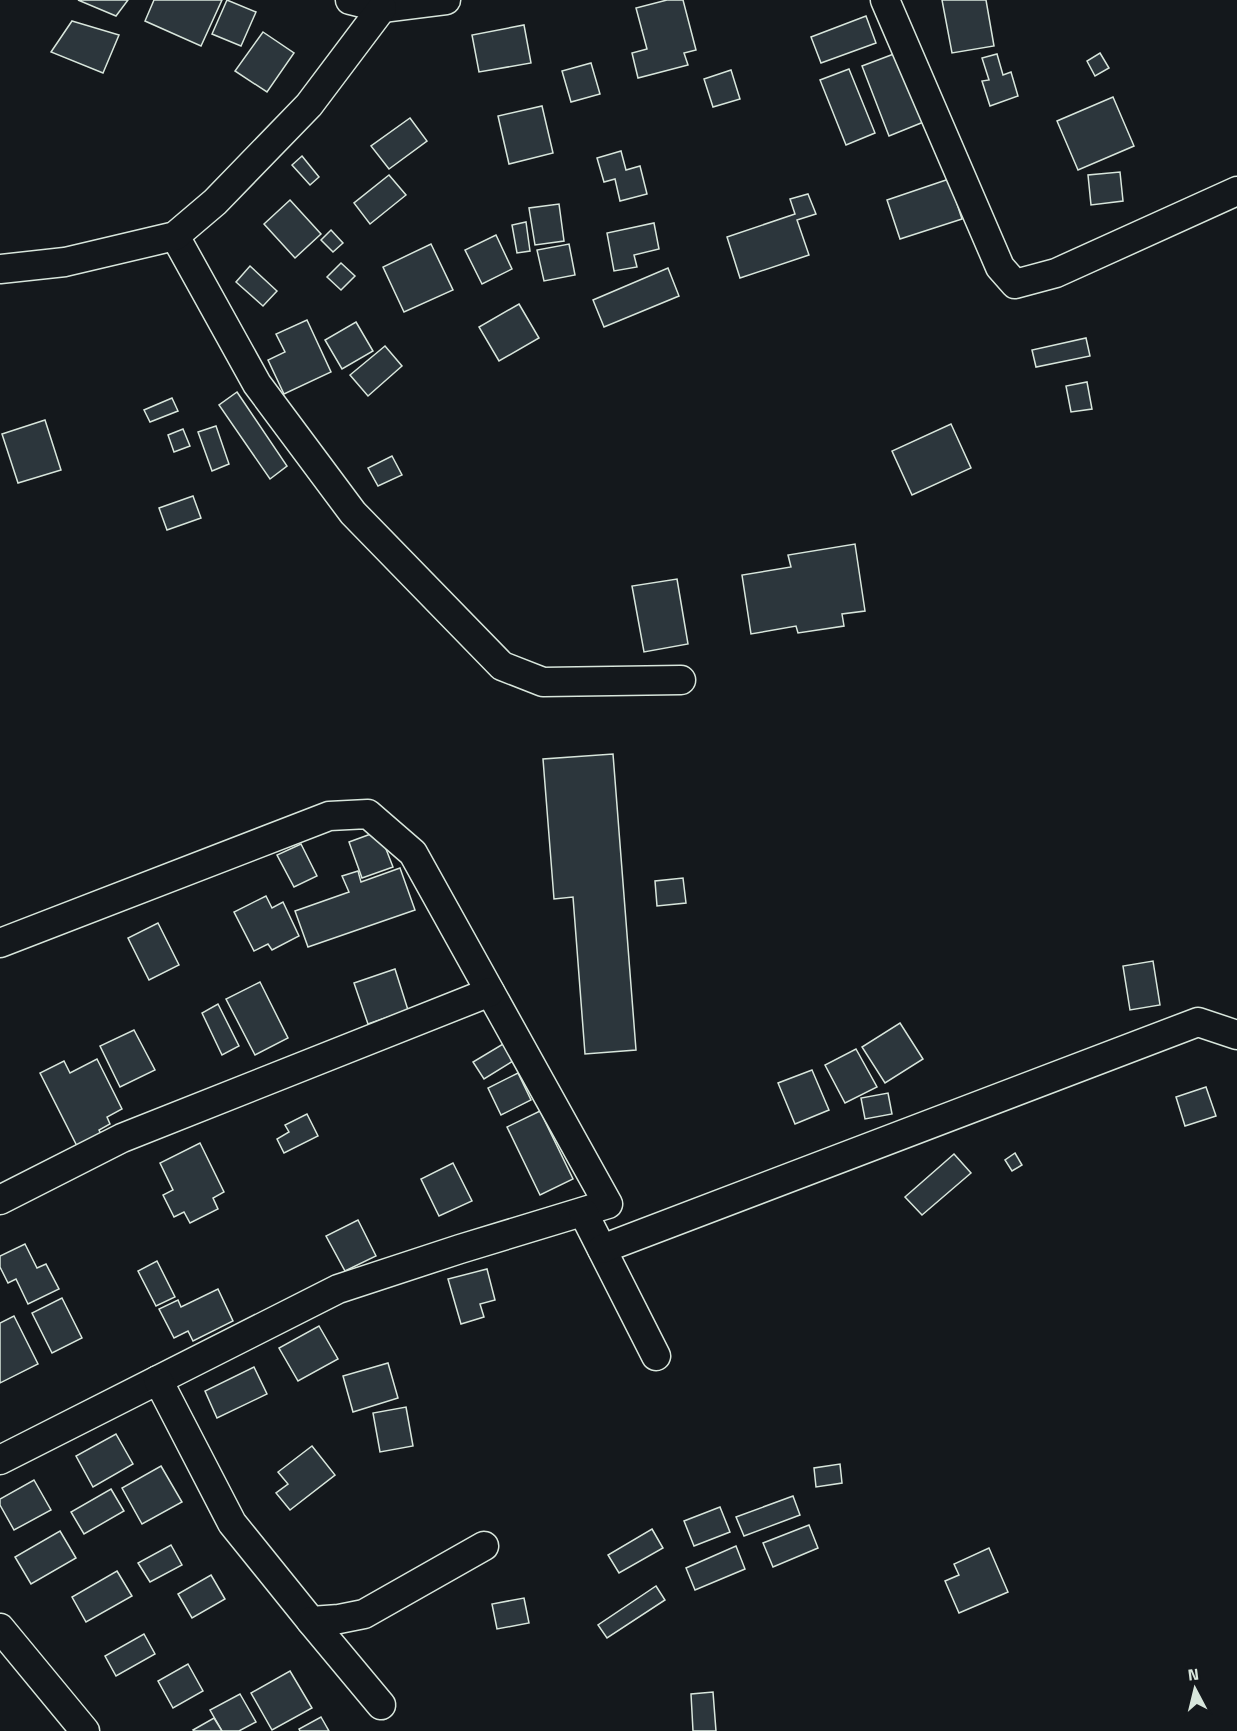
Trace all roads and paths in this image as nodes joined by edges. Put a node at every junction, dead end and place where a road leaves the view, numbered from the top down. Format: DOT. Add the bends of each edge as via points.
graph roads {
  1 [pos="350,0"];
  2 [pos="446,0"];
  3 [pos="885,0"];
  4 [pos="382,8"];
  5 [pos="1237,191"];
  6 [pos="175,236"];
  7 [pos="0,269"];
  8 [pos="681,680"];
  9 [pos="0,943"];
  10 [pos="490,992"];
  11 [pos="1237,1035"];
  12 [pos="0,1200"];
  13 [pos="583,1212"];
  14 [pos="602,1249"];
  15 [pos="656,1356"];
  16 [pos="158,1380"];
  17 [pos="0,1460"];
  18 [pos="484,1546"];
  19 [pos="311,1621"];
  20 [pos="0,1628"];
  21 [pos="381,1705"];
  22 [pos="85,1731"];
  1 -- 4 [label="street"];
  2 -- 4 [label="street"];
  3 -- 5 [label="street" via="1000,267 1015,284 1056,273"];
  4 -- 6 [label="street" via="309,105 215,202"];
  6 -- 7 [label="street" via="65,262"];
  6 -- 8 [label="street" via="256,384 353,513 502,666 543,682"];
  9 -- 10 [label="street" via="329,816 368,814 413,853"];
  10 -- 12 [label="street" via="122,1138"];
  10 -- 13 [label="street" via="608,1204"];
  11 -- 14 [label="street" via="1198,1022"];
  13 -- 14 [label="street"];
  13 -- 16 [label="street" via="338,1289"];
  14 -- 15 [label="street"];
  16 -- 17 [label="street"];
  16 -- 19 [label="street" via="232,1523"];
  18 -- 19 [label="street" via="364,1614"];
  19 -- 21 [label="street"];
  20 -- 22 [label="street"];
}
